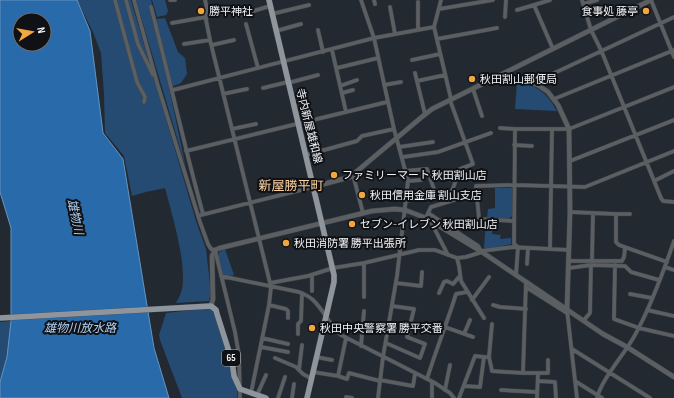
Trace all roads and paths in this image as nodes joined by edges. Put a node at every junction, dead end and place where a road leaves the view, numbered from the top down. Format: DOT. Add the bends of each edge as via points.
graph roads {
  1 [pos="115,0"];
  2 [pos="126,0"];
  3 [pos="134,0"];
  4 [pos="170,0"];
  5 [pos="174,0"];
  6 [pos="205,0"];
  7 [pos="362,0"];
  8 [pos="441,0"];
  9 [pos="493,0"];
  10 [pos="506,0"];
  11 [pos="550,0"];
  12 [pos="597,0"];
  13 [pos="651,0"];
  14 [pos="487,1"];
  15 [pos="418,2"];
  16 [pos="583,2"];
  17 [pos="269,3"];
  18 [pos="309,5"];
  19 [pos="534,5"];
  20 [pos="151,7"];
  21 [pos="390,7"];
  22 [pos="438,10"];
  23 [pos="517,10"];
  24 [pos="272,14"];
  25 [pos="237,16"];
  26 [pos="505,17"];
  27 [pos="674,17"];
  28 [pos="206,18"];
  29 [pos="172,23"];
  30 [pos="660,23"];
  31 [pos="246,24"];
  32 [pos="301,24"];
  33 [pos="434,27"];
  34 [pos="497,28"];
  35 [pos="318,30"];
  36 [pos="418,30"];
  37 [pos="591,30"];
  38 [pos="276,31"];
  39 [pos="395,34"];
  40 [pos="374,38"];
  41 [pos="437,39"];
  42 [pos="210,40"];
  43 [pos="234,40"];
  44 [pos="184,44"];
  45 [pos="212,45"];
  46 [pos="553,49"];
  47 [pos="332,50"];
  48 [pos="601,50"];
  49 [pos="673,51"];
  50 [pos="323,52"];
  51 [pos="440,54"];
  52 [pos="674,57"];
  53 [pos="378,58"];
  54 [pos="412,60"];
  55 [pos="283,62"];
  56 [pos="258,68"];
  57 [pos="337,68"];
  58 [pos="415,73"];
  59 [pos="318,75"];
  60 [pos="445,75"];
  61 [pos="611,76"];
  62 [pos="219,77"];
  63 [pos="357,80"];
  64 [pos="490,81"];
  65 [pos="288,82"];
  66 [pos="401,82"];
  67 [pos="417,82"];
  68 [pos="533,83"];
  69 [pos="384,85"];
  70 [pos="158,86"];
  71 [pos="340,86"];
  72 [pos="674,87"];
  73 [pos="263,88"];
  74 [pos="247,89"];
  75 [pos="473,89"];
  76 [pos="173,90"];
  77 [pos="353,90"];
  78 [pos="342,93"];
  79 [pos="223,94"];
  80 [pos="450,99"];
  81 [pos="554,99"];
  82 [pos="144,102"];
  83 [pos="387,102"];
  84 [pos="624,108"];
  85 [pos="346,112"];
  86 [pos="425,114"];
  87 [pos="482,116"];
  88 [pos="674,120"];
  89 [pos="256,124"];
  90 [pos="298,124"];
  91 [pos="500,128"];
  92 [pos="394,129"];
  93 [pos="514,129"];
  94 [pos="232,130"];
  95 [pos="552,130"];
  96 [pos="569,130"];
  97 [pos="491,133"];
  98 [pos="635,135"];
  99 [pos="235,139"];
  100 [pos="396,139"];
  101 [pos="433,142"];
  102 [pos="465,143"];
  103 [pos="514,145"];
  104 [pos="532,146"];
  105 [pos="399,147"];
  106 [pos="186,151"];
  107 [pos="674,151"];
  108 [pos="306,156"];
  109 [pos="403,157"];
  110 [pos="570,161"];
  111 [pos="646,162"];
  112 [pos="405,171"];
  113 [pos="674,171"];
  114 [pos="352,175"];
  115 [pos="443,177"];
  116 [pos="421,180"];
  117 [pos="654,180"];
  118 [pos="408,181"];
  119 [pos="456,181"];
  120 [pos="514,185"];
  121 [pos="552,186"];
  122 [pos="570,186"];
  123 [pos="313,187"];
  124 [pos="452,191"];
  125 [pos="436,195"];
  126 [pos="406,201"];
  127 [pos="251,202"];
  128 [pos="674,202"];
  129 [pos="405,210"];
  130 [pos="570,212"];
  131 [pos="363,213"];
  132 [pos="593,213"];
  133 [pos="203,214"];
  134 [pos="616,214"];
  135 [pos="630,214"];
  136 [pos="198,217"];
  137 [pos="428,217"];
  138 [pos="456,220"];
  139 [pos="514,221"];
  140 [pos="322,223"];
  141 [pos="445,224"];
  142 [pos="259,238"];
  143 [pos="401,238"];
  144 [pos="674,243"];
  145 [pos="370,244"];
  146 [pos="518,247"];
  147 [pos="528,248"];
  148 [pos="624,248"];
  149 [pos="550,249"];
  150 [pos="215,250"];
  151 [pos="569,250"];
  152 [pos="482,252"];
  153 [pos="399,255"];
  154 [pos="448,255"];
  155 [pos="456,258"];
  156 [pos="592,260"];
  157 [pos="569,261"];
  158 [pos="364,263"];
  159 [pos="527,264"];
  160 [pos="666,264"];
  161 [pos="591,265"];
  162 [pos="615,265"];
  163 [pos="333,268"];
  164 [pos="569,268"];
  165 [pos="674,270"];
  166 [pos="422,272"];
  167 [pos="312,275"];
  168 [pos="516,275"];
  169 [pos="221,276"];
  170 [pos="459,276"];
  171 [pos="489,277"];
  172 [pos="659,280"];
  173 [pos="396,283"];
  174 [pos="270,285"];
  175 [pos="526,285"];
  176 [pos="312,291"];
  177 [pos="467,292"];
  178 [pos="302,293"];
  179 [pos="439,293"];
  180 [pos="630,294"];
  181 [pos="364,297"];
  182 [pos="652,298"];
  183 [pos="472,300"];
  184 [pos="269,305"];
  185 [pos="493,305"];
  186 [pos="209,306"];
  187 [pos="392,306"];
  188 [pos="526,309"];
  189 [pos="647,310"];
  190 [pos="364,311"];
  191 [pos="567,312"];
  192 [pos="674,316"];
  193 [pos="326,317"];
  194 [pos="0,318"];
  195 [pos="288,318"];
  196 [pos="484,318"];
  197 [pos="470,320"];
  198 [pos="584,320"];
  199 [pos="492,324"];
  200 [pos="445,327"];
  201 [pos="639,328"];
  202 [pos="298,334"];
  203 [pos="464,334"];
  204 [pos="674,336"];
  205 [pos="473,337"];
  206 [pos="262,338"];
  207 [pos="346,338"];
  208 [pos="386,343"];
  209 [pos="288,344"];
  210 [pos="302,345"];
  211 [pos="361,346"];
  212 [pos="261,347"];
  213 [pos="627,347"];
  214 [pos="572,349"];
  215 [pos="288,352"];
  216 [pos="316,357"];
  217 [pos="383,357"];
  218 [pos="484,357"];
  219 [pos="489,357"];
  220 [pos="276,358"];
  221 [pos="332,360"];
  222 [pos="548,360"];
  223 [pos="450,365"];
  224 [pos="299,370"];
  225 [pos="313,372"];
  226 [pos="524,373"];
  227 [pos="538,373"];
  228 [pos="611,373"];
  229 [pos="415,374"];
  230 [pos="266,375"];
  231 [pos="285,376"];
  232 [pos="338,376"];
  233 [pos="674,377"];
  234 [pos="312,379"];
  235 [pos="427,379"];
  236 [pos="380,381"];
  237 [pos="538,381"];
  238 [pos="575,381"];
  239 [pos="432,382"];
  240 [pos="294,384"];
  241 [pos="464,386"];
  242 [pos="240,389"];
  243 [pos="445,390"];
  244 [pos="501,390"];
  245 [pos="537,392"];
  246 [pos="251,393"];
  247 [pos="257,395"];
  248 [pos="597,397"];
  249 [pos="240,398"];
  250 [pos="266,398"];
  251 [pos="278,398"];
  252 [pos="292,398"];
  253 [pos="307,398"];
  254 [pos="346,398"];
  255 [pos="352,398"];
  256 [pos="378,398"];
  257 [pos="431,398"];
  258 [pos="454,398"];
  259 [pos="459,398"];
  260 [pos="537,398"];
  261 [pos="556,398"];
  262 [pos="577,398"];
  263 [pos="602,398"];
  264 [pos="650,398"];
  1 -- 82 [label="street" via="137,82 145,97"];
  2 -- 70 [label="street" via="138,44"];
  3 -- 70 [label="street"];
  4 -- 5 [label="street"];
  6 -- 28 [label="street"];
  7 -- 40 [label="street"];
  8 -- 22 [label="street"];
  9 -- 14 [label="street"];
  10 -- 26 [label="street"];
  11 -- 19 [label="street"];
  12 -- 16 [label="street"];
  13 -- 30 [label="street"];
  13 -- 37 [label="street"];
  14 -- 22 [label="street"];
  15 -- 36 [label="street"];
  16 -- 37 [label="street"];
  17 -- 24 [label="main road, 寺内新屋雄和線"];
  17 -- 25 [label="street"];
  18 -- 24 [label="street"];
  19 -- 23 [label="street"];
  19 -- 46 [label="street"];
  20 -- 76 [label="street"];
  21 -- 39 [label="street"];
  22 -- 33 [label="street"];
  24 -- 38 [label="main road, 寺内新屋雄和線"];
  27 -- 30 [label="street"];
  28 -- 29 [label="street"];
  28 -- 42 [label="street"];
  30 -- 48 [label="street"];
  30 -- 49 [label="street"];
  31 -- 56 [label="street"];
  32 -- 38 [label="street"];
  33 -- 36 [label="street"];
  33 -- 41 [label="street"];
  34 -- 41 [label="street"];
  35 -- 50 [label="street"];
  36 -- 39 [label="street"];
  37 -- 46 [label="street"];
  37 -- 48 [label="street"];
  38 -- 55 [label="main road, 寺内新屋雄和線"];
  39 -- 40 [label="street"];
  40 -- 47 [label="street"];
  40 -- 53 [label="street"];
  41 -- 51 [label="street"];
  42 -- 44 [label="street"];
  42 -- 45 [label="street"];
  43 -- 45 [label="street"];
  45 -- 62 [label="street"];
  46 -- 64 [label="street"];
  47 -- 50 [label="street"];
  47 -- 57 [label="street"];
  48 -- 61 [label="street"];
  48 -- 68 [label="street"];
  49 -- 52 [label="street"];
  49 -- 61 [label="street"];
  50 -- 55 [label="street"];
  51 -- 54 [label="street"];
  51 -- 60 [label="street"];
  53 -- 57 [label="street"];
  53 -- 69 [label="street"];
  55 -- 56 [label="street"];
  55 -- 65 [label="main road, 寺内新屋雄和線"];
  56 -- 62 [label="street"];
  57 -- 71 [label="street"];
  58 -- 67 [label="street"];
  59 -- 65 [label="street"];
  60 -- 67 [label="street"];
  60 -- 80 [label="street"];
  61 -- 81 [label="street"];
  61 -- 84 [label="street"];
  62 -- 76 [label="street"];
  62 -- 79 [label="street"];
  63 -- 71 [label="street"];
  64 -- 68 [label="street" via="513,79"];
  64 -- 75 [label="street"];
  65 -- 73 [label="street"];
  65 -- 90 [label="main road, 寺内新屋雄和線"];
  66 -- 69 [label="street"];
  67 -- 86 [label="street"];
  68 -- 81 [label="street"];
  69 -- 83 [label="street"];
  70 -- 136 [label="street"];
  71 -- 78 [label="street"];
  72 -- 84 [label="street"];
  74 -- 79 [label="street"];
  75 -- 80 [label="street"];
  75 -- 87 [label="street"];
  76 -- 106 [label="street"];
  77 -- 78 [label="street"];
  78 -- 85 [label="street"];
  79 -- 94 [label="street"];
  80 -- 86 [label="street"];
  80 -- 102 [label="street"];
  81 -- 96 [label="street"];
  83 -- 85 [label="street"];
  83 -- 92 [label="street"];
  84 -- 96 [label="street"];
  84 -- 98 [label="street"];
  85 -- 90 [label="street"];
  86 -- 100 [label="street"];
  88 -- 98 [label="street"];
  89 -- 94 [label="street"];
  90 -- 99 [label="street"];
  90 -- 108 [label="main road, 寺内新屋雄和線"];
  91 -- 93 [label="street"];
  92 -- 100 [label="street"];
  92 -- 108 [label="street" via="362,136 357,142"];
  93 -- 95 [label="street"];
  93 -- 103 [label="street"];
  94 -- 99 [label="street"];
  95 -- 96 [label="street"];
  95 -- 121 [label="street"];
  96 -- 110 [label="street"];
  97 -- 102 [label="street"];
  98 -- 110 [label="street"];
  98 -- 111 [label="street"];
  99 -- 106 [label="street"];
  99 -- 127 [label="street"];
  100 -- 105 [label="street"];
  100 -- 114 [label="street"];
  101 -- 105 [label="street"];
  102 -- 109 [label="street" via="434,154"];
  102 -- 119 [label="street" via="473,164 460,169"];
  103 -- 104 [label="street"];
  103 -- 120 [label="street"];
  105 -- 112 [label="street"];
  106 -- 133 [label="street"];
  107 -- 111 [label="street"];
  108 -- 123 [label="main road, 寺内新屋雄和線"];
  110 -- 122 [label="street"];
  111 -- 117 [label="street"];
  111 -- 122 [label="street" via="585,187"];
  112 -- 118 [label="street"];
  112 -- 125 [label="street" via="428,169"];
  113 -- 117 [label="street"];
  114 -- 123 [label="street"];
  114 -- 131 [label="street"];
  115 -- 119 [label="street"];
  116 -- 118 [label="street"];
  117 -- 128 [label="street" via="663,201"];
  118 -- 126 [label="street"];
  119 -- 124 [label="street"];
  120 -- 121 [label="street"];
  120 -- 139 [label="street"];
  120 -- 139 [label="street" via="476,186 479,219"];
  121 -- 122 [label="street"];
  121 -- 149 [label="street"];
  122 -- 130 [label="street"];
  123 -- 127 [label="street"];
  123 -- 140 [label="main road, 寺内新屋雄和線"];
  124 -- 125 [label="street"];
  124 -- 137 [label="street" via="454,200 430,206"];
  125 -- 126 [label="street"];
  126 -- 129 [label="street"];
  127 -- 133 [label="street"];
  127 -- 142 [label="street"];
  129 -- 131 [label="street"];
  129 -- 137 [label="street"];
  129 -- 143 [label="street"];
  130 -- 132 [label="street"];
  130 -- 151 [label="street"];
  131 -- 140 [label="street"];
  132 -- 134 [label="street"];
  132 -- 156 [label="street"];
  133 -- 136 [label="street"];
  134 -- 135 [label="street"];
  134 -- 148 [label="street" via="616,242"];
  136 -- 150 [label="street" via="208,244"];
  137 -- 141 [label="street"];
  137 -- 152 [label="street"];
  137 -- 154 [label="street"];
  138 -- 141 [label="street"];
  139 -- 146 [label="street" via="514,244"];
  140 -- 142 [label="street"];
  140 -- 163 [label="main road, 寺内新屋雄和線"];
  141 -- 152 [label="street" via="478,246"];
  142 -- 150 [label="street"];
  142 -- 174 [label="street"];
  143 -- 145 [label="street"];
  143 -- 153 [label="street"];
  144 -- 160 [label="street"];
  146 -- 147 [label="street"];
  146 -- 152 [label="street"];
  146 -- 168 [label="street"];
  147 -- 149 [label="street"];
  147 -- 159 [label="street"];
  148 -- 156 [label="street" via="622,261"];
  148 -- 160 [label="street"];
  149 -- 151 [label="street"];
  150 -- 169 [label="street"];
  150 -- 186 [label="street" via="212,256 212,299"];
  151 -- 157 [label="street"];
  152 -- 155 [label="street" via="466,258"];
  152 -- 168 [label="street"];
  153 -- 154 [label="street" via="428,250"];
  153 -- 158 [label="street"];
  153 -- 173 [label="street"];
  154 -- 155 [label="street"];
  155 -- 170 [label="street"];
  156 -- 157 [label="street"];
  157 -- 164 [label="street"];
  158 -- 163 [label="street"];
  158 -- 181 [label="street"];
  160 -- 165 [label="street"];
  160 -- 172 [label="street"];
  161 -- 162 [label="street"];
  161 -- 164 [label="street"];
  161 -- 198 [label="street" via="590,313"];
  162 -- 172 [label="street" via="625,266 632,272"];
  162 -- 201 [label="street" via="614,319"];
  163 -- 167 [label="street"];
  163 -- 193 [label="main road, 寺内新屋雄和線" via="334,282"];
  164 -- 191 [label="street"];
  166 -- 173 [label="street" via="421,286"];
  167 -- 174 [label="street"];
  167 -- 176 [label="street"];
  168 -- 175 [label="street"];
  169 -- 174 [label="street"];
  169 -- 242 [label="street" via="239,355"];
  170 -- 177 [label="street"];
  170 -- 179 [label="street" via="453,284 444,282"];
  171 -- 183 [label="street"];
  172 -- 182 [label="street"];
  173 -- 187 [label="street"];
  174 -- 178 [label="street"];
  174 -- 184 [label="street"];
  175 -- 188 [label="street"];
  175 -- 191 [label="street"];
  177 -- 183 [label="street"];
  177 -- 200 [label="street" via="456,294"];
  178 -- 193 [label="street" via="314,300"];
  178 -- 202 [label="street"];
  180 -- 182 [label="street"];
  182 -- 189 [label="street"];
  183 -- 196 [label="street"];
  184 -- 195 [label="street" via="286,309"];
  184 -- 206 [label="street"];
  185 -- 188 [label="street"];
  186 -- 194 [label="main road"];
  186 -- 242 [label="main road, 65" via="216,310"];
  187 -- 208 [label="street"];
  187 -- 208 [label="street" via="414,309 407,337 426,344 420,358"];
  188 -- 226 [label="street"];
  189 -- 192 [label="street"];
  189 -- 201 [label="street"];
  190 -- 211 [label="street"];
  191 -- 198 [label="street"];
  191 -- 214 [label="street"];
  193 -- 207 [label="street" via="336,331"];
  193 -- 216 [label="main road, 寺内新屋雄和線"];
  197 -- 203 [label="street"];
  198 -- 213 [label="street"];
  199 -- 219 [label="street"];
  200 -- 203 [label="street"];
  200 -- 235 [label="street"];
  201 -- 204 [label="street"];
  201 -- 213 [label="street"];
  203 -- 205 [label="street"];
  206 -- 209 [label="street"];
  206 -- 212 [label="street"];
  207 -- 211 [label="street"];
  207 -- 232 [label="street"];
  208 -- 217 [label="street"];
  210 -- 224 [label="street"];
  211 -- 217 [label="street"];
  212 -- 215 [label="street"];
  212 -- 246 [label="street"];
  213 -- 228 [label="street"];
  213 -- 233 [label="street"];
  214 -- 228 [label="street"];
  214 -- 238 [label="street"];
  216 -- 221 [label="street"];
  216 -- 225 [label="main road, 寺内新屋雄和線"];
  217 -- 229 [label="street"];
  217 -- 236 [label="street"];
  218 -- 219 [label="street"];
  218 -- 241 [label="street" via="475,356"];
  218 -- 241 [label="street" via="480,386"];
  219 -- 226 [label="street" via="492,371"];
  220 -- 224 [label="street"];
  222 -- 227 [label="street" via="548,373"];
  223 -- 243 [label="street"];
  224 -- 234 [label="street"];
  225 -- 232 [label="street"];
  225 -- 234 [label="main road, 寺内新屋雄和線"];
  226 -- 227 [label="street"];
  227 -- 237 [label="street"];
  228 -- 248 [label="street"];
  228 -- 264 [label="street"];
  229 -- 235 [label="street"];
  229 -- 236 [label="street" via="413,386"];
  230 -- 247 [label="street"];
  231 -- 251 [label="street"];
  232 -- 236 [label="street" via="347,379 349,373"];
  234 -- 253 [label="main road, 寺内新屋雄和線"];
  235 -- 239 [label="street"];
  236 -- 256 [label="street"];
  237 -- 245 [label="street"];
  237 -- 261 [label="street" via="555,382"];
  238 -- 248 [label="street"];
  238 -- 262 [label="street"];
  239 -- 243 [label="street"];
  239 -- 257 [label="street"];
  240 -- 252 [label="street"];
  241 -- 259 [label="street"];
  242 -- 246 [label="main road"];
  242 -- 249 [label="street"];
  243 -- 258 [label="street"];
  244 -- 245 [label="street"];
  245 -- 260 [label="street"];
  246 -- 247 [label="main road"];
  247 -- 250 [label="main road"];
  248 -- 263 [label="street"];
  254 -- 255 [label="street"];
}
